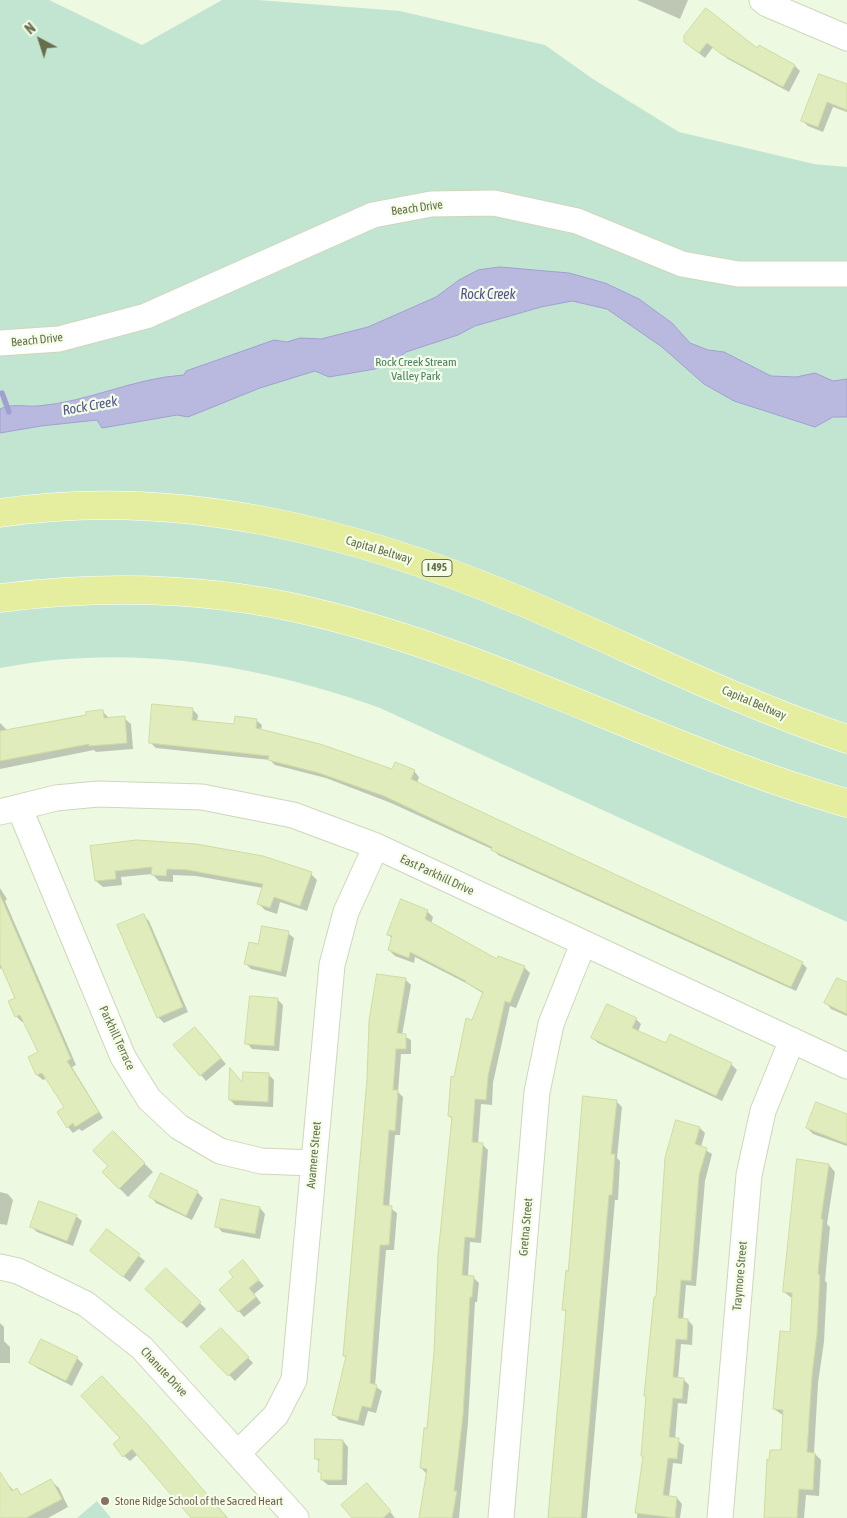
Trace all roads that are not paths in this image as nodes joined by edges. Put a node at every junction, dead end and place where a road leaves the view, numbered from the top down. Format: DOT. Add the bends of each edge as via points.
graph roads {
  1 [pos="762,0"];
  2 [pos="847,38"];
  3 [pos="847,274"];
  4 [pos="0,343"];
  5 [pos="0,513"];
  6 [pos="0,598"];
  7 [pos="847,739"];
  8 [pos="847,803"];
  9 [pos="9,809"];
  10 [pos="376,846"];
  11 [pos="583,944"];
  12 [pos="792,1040"];
  13 [pos="847,1066"];
  14 [pos="313,1163"];
  15 [pos="0,1267"];
  16 [pos="239,1452"];
  17 [pos="296,1518"];
  18 [pos="501,1518"];
  19 [pos="720,1518"];
  1 -- 2 [label="street"];
  3 -- 4 [label="street, Beach Drive" via="738,274 682,264 577,221 494,203 431,204 373,215 146,316 59,339"];
  5 -- 7 [label="highway, Capital Beltway / I 495" via="80,506 164,507 250,517 339,538 427,564 764,708"];
  6 -- 8 [label="highway" via="81,590 163,590 242,598 312,611 490,667 740,767"];
  9 -- 10 [label="street, East Parkhill Drive" via="56,798 98,794 202,797 293,815"];
  9 -- 14 [label="street, Parkhill Terrace" via="122,1057 149,1099 179,1127 220,1151 262,1161"];
  10 -- 11 [label="street, East Parkhill Drive"];
  10 -- 14 [label="street, Avamere Street" via="346,912 332,965"];
  11 -- 12 [label="street, East Parkhill Drive"];
  11 -- 18 [label="street, Gretna Street" via="551,1024 537,1092"];
  12 -- 13 [label="street, East Parkhill Drive"];
  12 -- 19 [label="street, Traymore Street" via="763,1111 749,1175"];
  14 -- 16 [label="street, Avamere Street" via="294,1380 276,1415"];
  15 -- 16 [label="street, Chanute Drive" via="18,1271 86,1304 142,1348"];
  16 -- 17 [label="street, Chanute Drive"];
}
